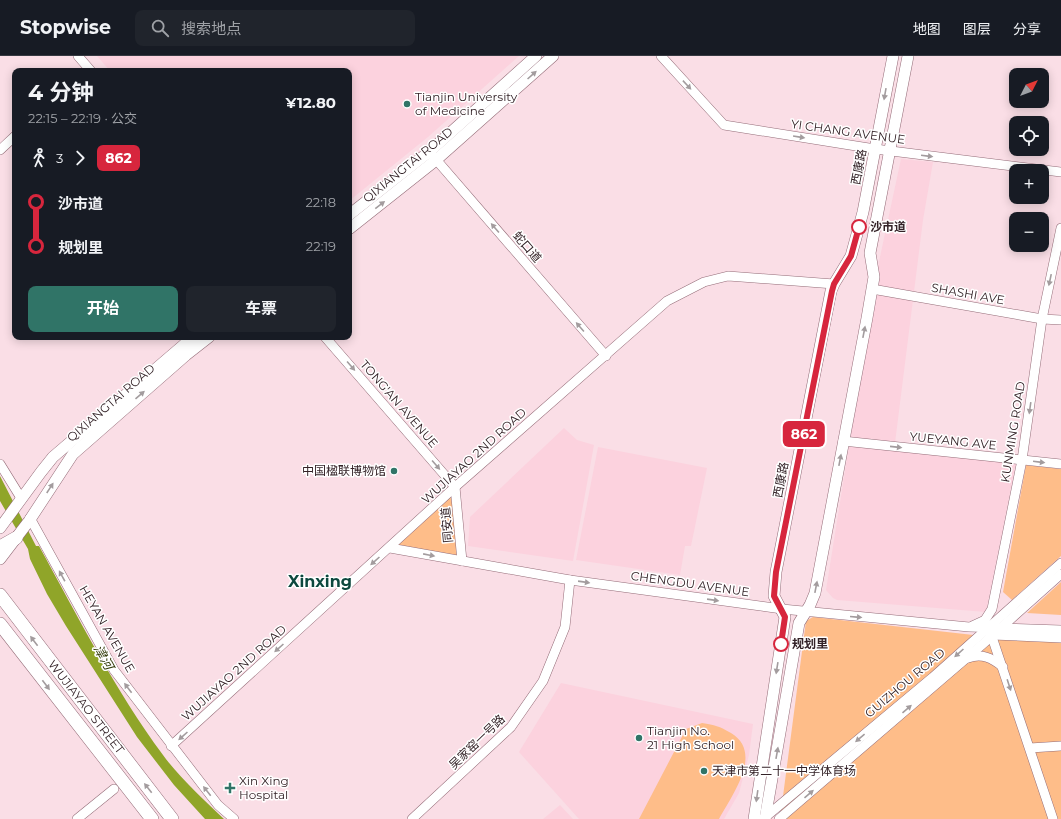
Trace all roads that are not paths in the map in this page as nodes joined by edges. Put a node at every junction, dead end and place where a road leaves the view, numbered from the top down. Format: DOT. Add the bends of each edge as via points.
graph roads {
  1 [pos="78,56"];
  2 [pos="536,56"];
  3 [pos="553,56"];
  4 [pos="661,56"];
  5 [pos="893,56"];
  6 [pos="908,56"];
  7 [pos="88,68"];
  8 [pos="12,139"];
  9 [pos="875,149"];
  10 [pos="0,150"];
  11 [pos="889,151"];
  12 [pos="433,156"];
  13 [pos="1061,172"];
  14 [pos="352,213"];
  15 [pos="352,226"];
  16 [pos="1061,228"];
  17 [pos="834,284"];
  18 [pos="872,289"];
  19 [pos="1042,319"];
  20 [pos="1061,320"];
  21 [pos="189,340"];
  22 [pos="205,340"];
  23 [pos="328,340"];
  24 [pos="606,356"];
  25 [pos="843,441"];
  26 [pos="1022,460"];
  27 [pos="0,464"];
  28 [pos="1061,464"];
  29 [pos="455,487"];
  30 [pos="20,501"];
  31 [pos="29,519"];
  32 [pos="1,527"];
  33 [pos="16,538"];
  34 [pos="0,547"];
  35 [pos="390,548"];
  36 [pos="0,559"];
  37 [pos="462,561"];
  38 [pos="1061,563"];
  39 [pos="1061,574"];
  40 [pos="570,580"];
  41 [pos="0,595"];
  42 [pos="0,602"];
  43 [pos="782,609"];
  44 [pos="1020,610"];
  45 [pos="806,612"];
  46 [pos="14,613"];
  47 [pos="0,624"];
  48 [pos="969,627"];
  49 [pos="1001,627"];
  50 [pos="1033,628"];
  51 [pos="1061,630"];
  52 [pos="991,631"];
  53 [pos="0,634"];
  54 [pos="1061,638"];
  55 [pos="23,654"];
  56 [pos="965,660"];
  57 [pos="1003,667"];
  58 [pos="171,746"];
  59 [pos="1061,746"];
  60 [pos="1030,748"];
  61 [pos="114,789"];
  62 [pos="764,818"];
  63 [pos="77,819"];
  64 [pos="152,819"];
  65 [pos="172,819"];
  66 [pos="234,819"];
  67 [pos="412,819"];
  68 [pos="754,819"];
  69 [pos="779,819"];
  70 [pos="1053,819"];
  1 -- 7 [label="street"];
  2 -- 12 [label="main road, QIXIANGTAI ROAD"];
  12 -- 3 [label="main road, QIXIANGTAI ROAD, one-way"];
  4 -- 9 [label="street, YI CHANG AVENUE, one-way" via="724,125"];
  5 -- 9 [label="main road, 西康路, one-way"];
  6 -- 11 [label="main road"];
  8 -- 10 [label="street"];
  9 -- 11 [label="street, YI CHANG AVENUE"];
  9 -- 17 [label="main road, 西康路" via="863,212 851,256"];
  11 -- 13 [label="street, YI CHANG AVENUE, one-way"];
  11 -- 18 [label="main road" via="870,253 874,277"];
  12 -- 14 [label="main road, QIXIANGTAI ROAD"];
  15 -- 12 [label="main road, QIXIANGTAI ROAD, one-way"];
  24 -- 12 [label="street, 蛇口道, one-way"];
  16 -- 19 [label="street, KUNMING ROAD, one-way"];
  17 -- 24 [label="street, WUJIAYAO 2ND ROAD" via="737,276 704,282 668,302"];
  17 -- 43 [label="main road, 西康路" via="776,572 774,596"];
  18 -- 19 [label="street, SHASHI AVE"];
  25 -- 18 [label="main road, one-way"];
  19 -- 20 [label="street, SHASHI AVE"];
  19 -- 26 [label="street, KUNMING ROAD, one-way"];
  21 -- 30 [label="main road, QIXIANGTAI ROAD" via="64,447 41,472"];
  31 -- 22 [label="main road, QIXIANGTAI ROAD, one-way" via="79,448"];
  23 -- 29 [label="street, TONG'AN AVENUE, one-way"];
  24 -- 29 [label="street, WUJIAYAO 2ND ROAD"];
  25 -- 26 [label="street, YUEYANG AVE, one-way"];
  45 -- 25 [label="main road, one-way" via="815,593"];
  26 -- 28 [label="street, YUEYANG AVE, one-way"];
  26 -- 48 [label="street, KUNMING ROAD" via="992,609 985,620"];
  27 -- 30 [label="street"];
  29 -- 35 [label="street, WUJIAYAO 2ND ROAD"];
  29 -- 37 [label="street, 同安道"];
  30 -- 32 [label="main road, QIXIANGTAI ROAD"];
  31 -- 33 [label="main road, QIXIANGTAI ROAD"];
  58 -- 31 [label="street, HEYAN AVENUE, one-way" via="114,670"];
  33 -- 34 [label="highway"];
  33 -- 36 [label="main road, QIXIANGTAI ROAD"];
  35 -- 37 [label="street, CHENGDU AVENUE, one-way"];
  35 -- 58 [label="street, WUJIAYAO 2ND ROAD, one-way"];
  37 -- 40 [label="street, CHENGDU AVENUE"];
  38 -- 52 [label="street, GUIZHOU ROAD"];
  39 -- 44 [label="street, GUIZHOU ROAD"];
  40 -- 43 [label="street, CHENGDU AVENUE, one-way"];
  40 -- 67 [label="street, 吴家窑一号路" via="566,627 543,681 511,727"];
  41 -- 46 [label="highway, WUJIAYAO STREET"];
  42 -- 46 [label="highway"];
  43 -- 45 [label="street, CHENGDU AVENUE"];
  43 -- 68 [label="main road, 西康路, one-way" via="785,617"];
  44 -- 49 [label="street, GUIZHOU ROAD"];
  44 -- 50 [label="street" via="1022,620"];
  45 -- 48 [label="street, CHENGDU AVENUE, one-way"];
  62 -- 45 [label="main road, one-way" via="799,623"];
  65 -- 46 [label="highway, WUJIAYAO STREET, one-way"];
  47 -- 55 [label="highway, WUJIAYAO STREET"];
  48 -- 52 [label="street, CHENGDU AVENUE"];
  49 -- 50 [label="street"];
  49 -- 52 [label="street, GUIZHOU ROAD"];
  50 -- 51 [label="street"];
  52 -- 54 [label="street, CHENGDU AVENUE"];
  52 -- 56 [label="street, GUIZHOU ROAD"];
  52 -- 57 [label="street"];
  52 -- 62 [label="street, GUIZHOU ROAD, one-way" via="933,676"];
  53 -- 55 [label="main road"];
  55 -- 64 [label="highway, WUJIAYAO STREET, one-way"];
  56 -- 57 [label="street" via="976,655 986,656"];
  69 -- 56 [label="street, GUIZHOU ROAD, one-way"];
  57 -- 60 [label="street, one-way"];
  66 -- 58 [label="street, HEYAN AVENUE, one-way" via="218,805"];
  59 -- 60 [label="street"];
  60 -- 70 [label="street"];
  61 -- 63 [label="street"];
}
